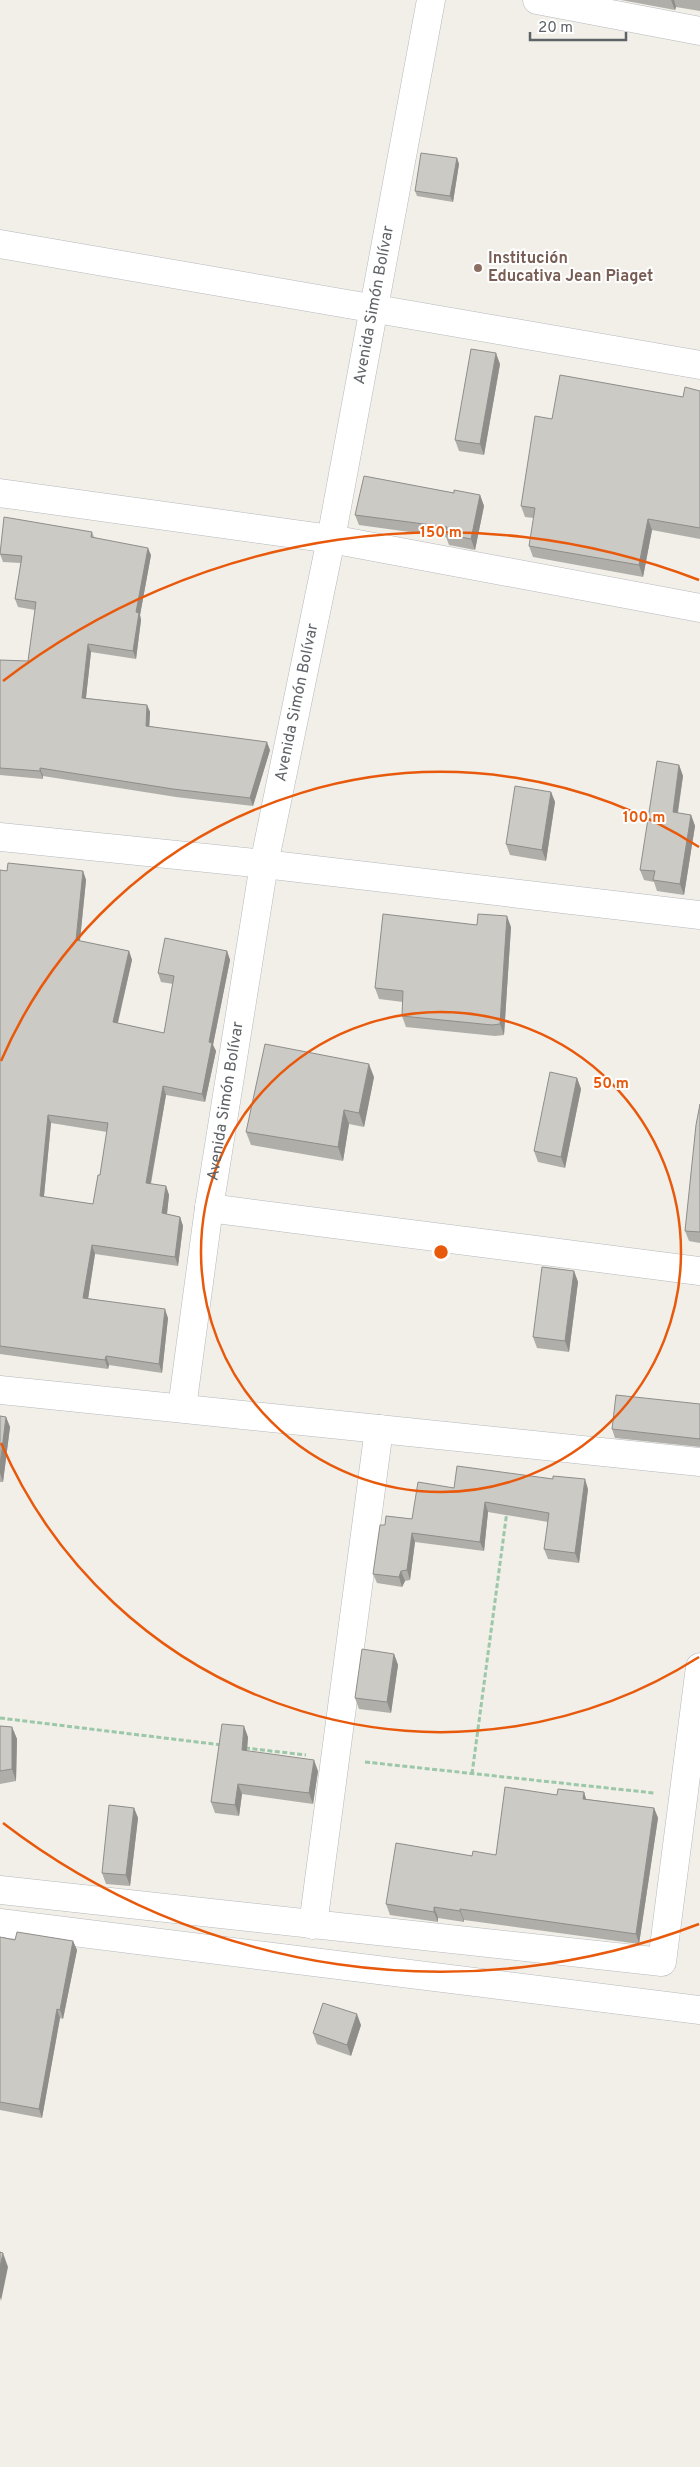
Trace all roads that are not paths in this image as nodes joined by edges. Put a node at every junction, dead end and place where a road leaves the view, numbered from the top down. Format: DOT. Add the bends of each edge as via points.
graph roads {
  1 [pos="431,0"];
  2 [pos="537,0"];
  3 [pos="700,30"];
  4 [pos="0,244"];
  5 [pos="374,308"];
  6 [pos="700,366"];
  7 [pos="0,492"];
  8 [pos="331,539"];
  9 [pos="700,608"];
  10 [pos="0,837"];
  11 [pos="264,864"];
  12 [pos="700,915"];
  13 [pos="209,1208"];
  14 [pos="700,1271"];
  15 [pos="0,1390"];
  16 [pos="182,1408"];
  17 [pos="379,1429"];
  18 [pos="700,1462"];
  19 [pos="700,1667"];
  20 [pos="0,1890"];
  21 [pos="0,1923"];
  22 [pos="313,1925"];
  23 [pos="700,2010"];
  1 -- 5 [label="street, Avenida Simón Bolívar"];
  2 -- 3 [label="street"];
  4 -- 5 [label="street"];
  5 -- 6 [label="street"];
  5 -- 8 [label="street, Avenida Simón Bolívar"];
  7 -- 8 [label="street"];
  8 -- 9 [label="street"];
  8 -- 11 [label="street, Avenida Simón Bolívar"];
  10 -- 11 [label="street"];
  11 -- 12 [label="street"];
  11 -- 13 [label="street, Avenida Simón Bolívar"];
  13 -- 14 [label="street"];
  13 -- 16 [label="street, Avenida Simón Bolívar"];
  15 -- 16 [label="street"];
  16 -- 17 [label="street"];
  17 -- 18 [label="street"];
  17 -- 22 [label="street"];
  19 -- 22 [label="street" via="662,1962"];
  20 -- 22 [label="street"];
  21 -- 23 [label="street"];
}
